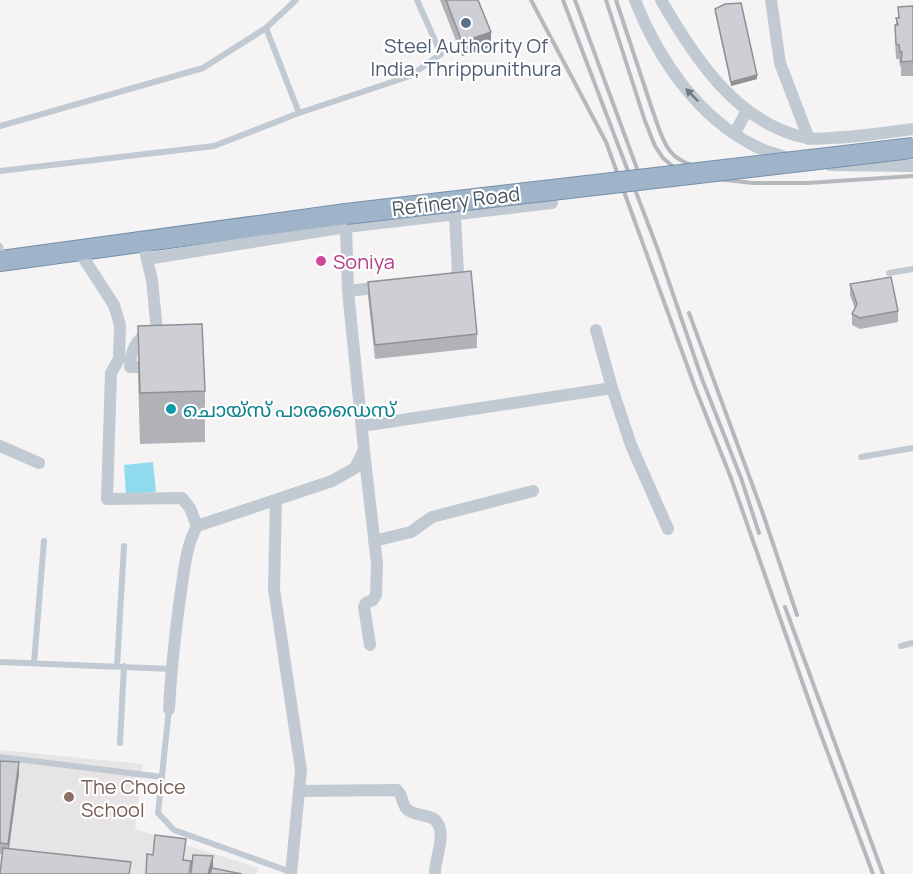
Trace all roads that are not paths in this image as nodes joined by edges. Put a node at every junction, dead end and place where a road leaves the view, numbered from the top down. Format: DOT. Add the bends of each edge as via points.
graph roads {
  1 [pos="296,0"];
  2 [pos="417,0"];
  3 [pos="635,0"];
  4 [pos="660,0"];
  5 [pos="771,0"];
  6 [pos="266,28"];
  7 [pos="747,110"];
  8 [pos="299,113"];
  9 [pos="0,126"];
  10 [pos="913,129"];
  11 [pos="735,133"];
  12 [pos="809,139"];
  13 [pos="913,148"];
  14 [pos="913,166"];
  15 [pos="0,171"];
  16 [pos="552,203"];
  17 [pos="455,215"];
  18 [pos="346,227"];
  19 [pos="145,250"];
  20 [pos="79,251"];
  21 [pos="1,256"];
  22 [pos="913,269"];
  23 [pos="889,273"];
  24 [pos="436,282"];
  25 [pos="392,286"];
  26 [pos="348,291"];
  27 [pos="596,330"];
  28 [pos="157,331"];
  29 [pos="176,333"];
  30 [pos="163,366"];
  31 [pos="612,388"];
  32 [pos="362,426"];
  33 [pos="0,446"];
  34 [pos="913,448"];
  35 [pos="364,450"];
  36 [pos="861,457"];
  37 [pos="39,463"];
  38 [pos="533,491"];
  39 [pos="276,500"];
  40 [pos="196,526"];
  41 [pos="668,529"];
  42 [pos="44,541"];
  43 [pos="374,541"];
  44 [pos="124,546"];
  45 [pos="913,643"];
  46 [pos="370,645"];
  47 [pos="901,646"];
  48 [pos="0,662"];
  49 [pos="34,663"];
  50 [pos="120,666"];
  51 [pos="171,669"];
  52 [pos="169,709"];
  53 [pos="120,743"];
  54 [pos="0,757"];
  55 [pos="162,777"];
  56 [pos="299,791"];
  57 [pos="291,873"];
  58 [pos="435,874"];
  1 -- 6 [label="lane"];
  2 -- 8 [label="lane" via="441,54 410,76"];
  11 -- 3 [label="street, one-way" via="717,121 680,82 646,28"];
  4 -- 7 [label="street" via="685,42 720,85"];
  5 -- 12 [label="street" via="780,63"];
  6 -- 8 [label="lane"];
  6 -- 9 [label="lane" via="203,68"];
  7 -- 11 [label="street"];
  7 -- 12 [label="street" via="780,129"];
  8 -- 15 [label="lane" via="214,146"];
  10 -- 12 [label="street"];
  11 -- 14 [label="street" via="757,148 812,165"];
  13 -- 19 [label="highway, Refinery Road, bridge" via="187,235"];
  16 -- 17 [label="street"];
  17 -- 18 [label="street"];
  17 -- 24 [label="street" via="458,274 451,280"];
  18 -- 19 [label="street"];
  18 -- 26 [label="street"];
  19 -- 20 [label="highway, Refinery Road"];
  19 -- 28 [label="street"];
  20 -- 21 [label="highway, Refinery Road"];
  20 -- 40 [label="street" via="114,305 120,325 119,359 111,373 106,499 182,498"];
  22 -- 23 [label="lane"];
  25 -- 26 [label="street"];
  26 -- 32 [label="street"];
  27 -- 31 [label="street"];
  28 -- 29 [label="street"];
  28 -- 30 [label="street" via="143,335 137,343 130,367"];
  31 -- 32 [label="street"];
  31 -- 41 [label="street" via="631,445"];
  32 -- 35 [label="street"];
  33 -- 37 [label="street"];
  34 -- 36 [label="lane"];
  35 -- 39 [label="street" via="355,468 340,477"];
  35 -- 43 [label="street"];
  38 -- 43 [label="street" via="432,517 411,532"];
  39 -- 40 [label="street"];
  39 -- 56 [label="street" via="274,589 301,770"];
  40 -- 51 [label="street" via="190,539"];
  42 -- 49 [label="lane"];
  43 -- 46 [label="street" via="376,595 364,607"];
  44 -- 50 [label="lane"];
  45 -- 47 [label="lane"];
  48 -- 49 [label="lane"];
  49 -- 50 [label="lane"];
  50 -- 51 [label="lane"];
  50 -- 53 [label="lane"];
  51 -- 52 [label="street"];
  52 -- 55 [label="lane"];
  54 -- 55 [label="lane"];
  55 -- 57 [label="lane" via="158,813 174,830"];
  56 -- 57 [label="street"];
  56 -- 58 [label="street" via="397,790 409,811 434,818 440,826"];
}
